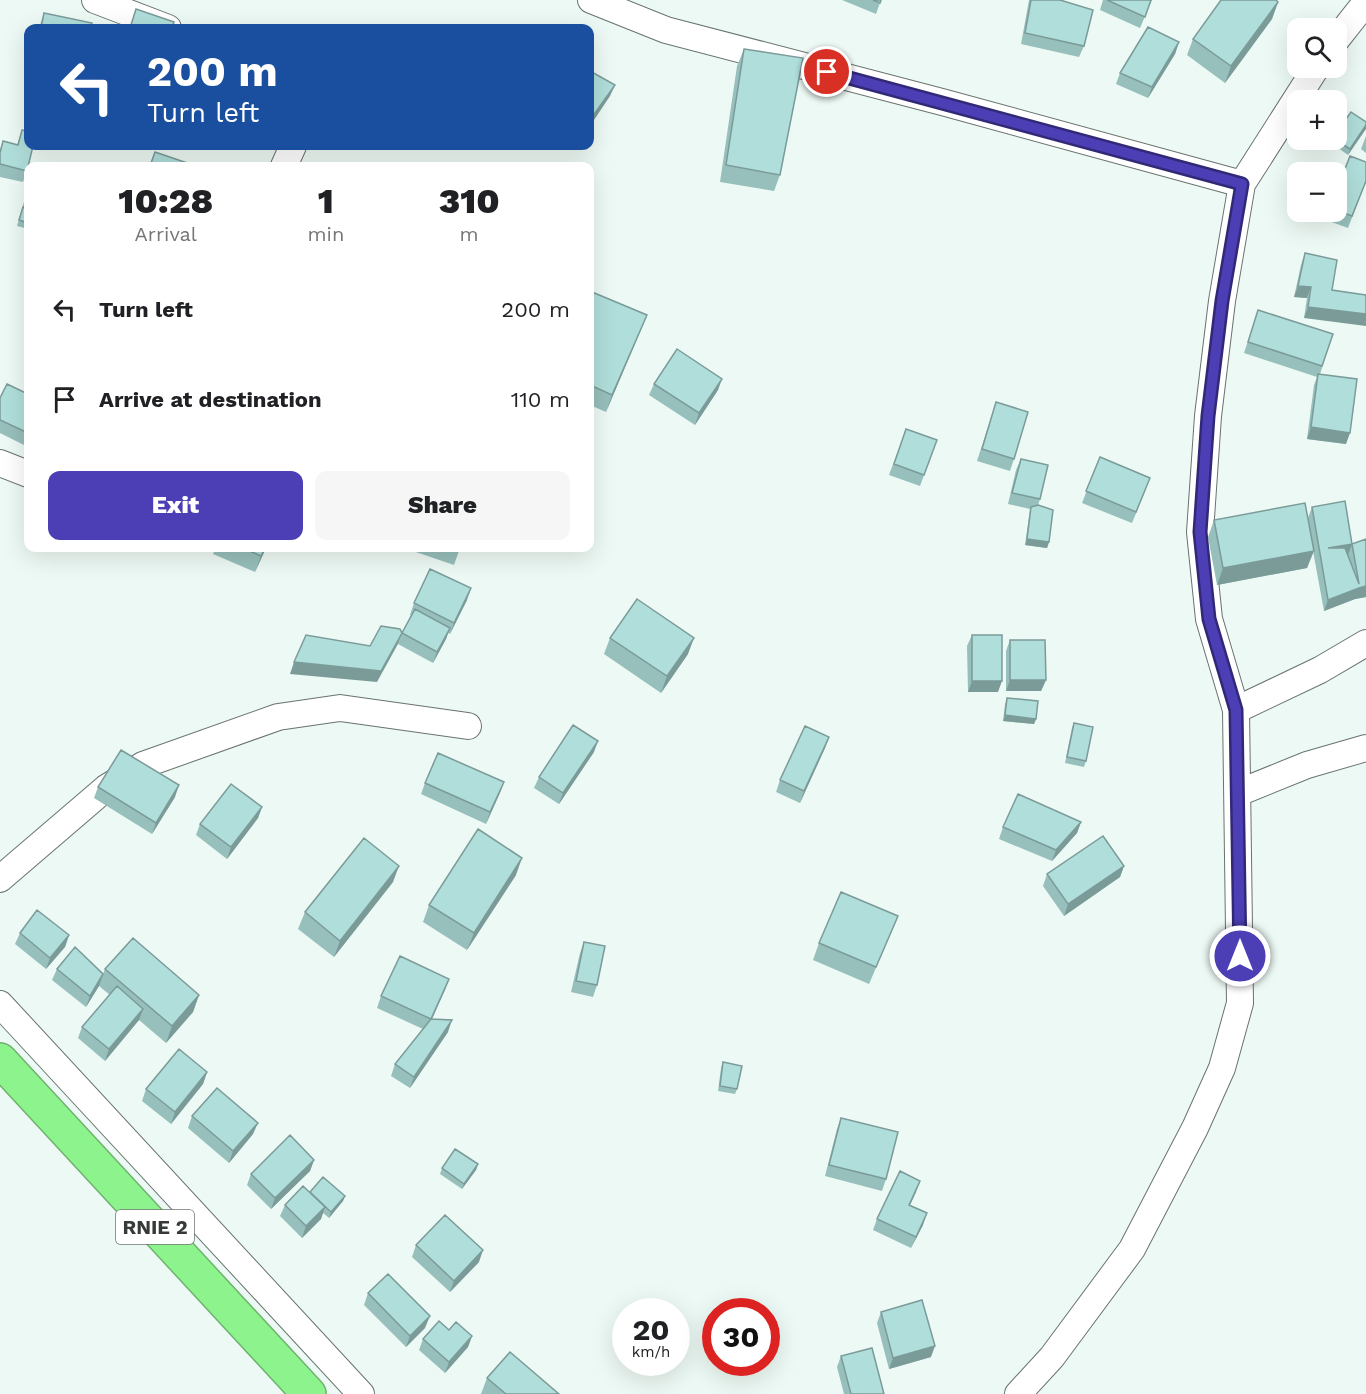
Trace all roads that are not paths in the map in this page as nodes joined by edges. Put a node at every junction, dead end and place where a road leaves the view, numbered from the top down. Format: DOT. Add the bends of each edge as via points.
graph roads {
  1 [pos="95,0"];
  2 [pos="591,0"];
  3 [pos="1366,2"];
  4 [pos="158,24"];
  5 [pos="1347,26"];
  6 [pos="1310,78"];
  7 [pos="1242,184"];
  8 [pos="0,463"];
  9 [pos="24,472"];
  10 [pos="1366,642"];
  11 [pos="1236,710"];
  12 [pos="468,726"];
  13 [pos="1366,748"];
  14 [pos="1238,794"];
  15 [pos="0,879"];
  16 [pos="0,1004"];
  17 [pos="0,1060"];
  18 [pos="309,1394"];
  19 [pos="361,1394"];
  20 [pos="1018,1394"];
  1 -- 4 [label="street"];
  2 -- 7 [label="street" via="666,30"];
  3 -- 5 [label="street"];
  6 -- 7 [label="street"];
  7 -- 11 [label="street" via="1208,416 1200,532 1209,619"];
  8 -- 9 [label="street"];
  10 -- 11 [label="street" via="1320,670"];
  11 -- 14 [label="street"];
  12 -- 15 [label="street" via="340,708 278,717 143,765 106,788"];
  13 -- 14 [label="street" via="1307,765"];
  14 -- 20 [label="street" via="1240,1003 1222,1068 1132,1249 1052,1357"];
  16 -- 19 [label="street"];
  17 -- 18 [label="highway, RNIE 2 / RNIE 2"];
}
